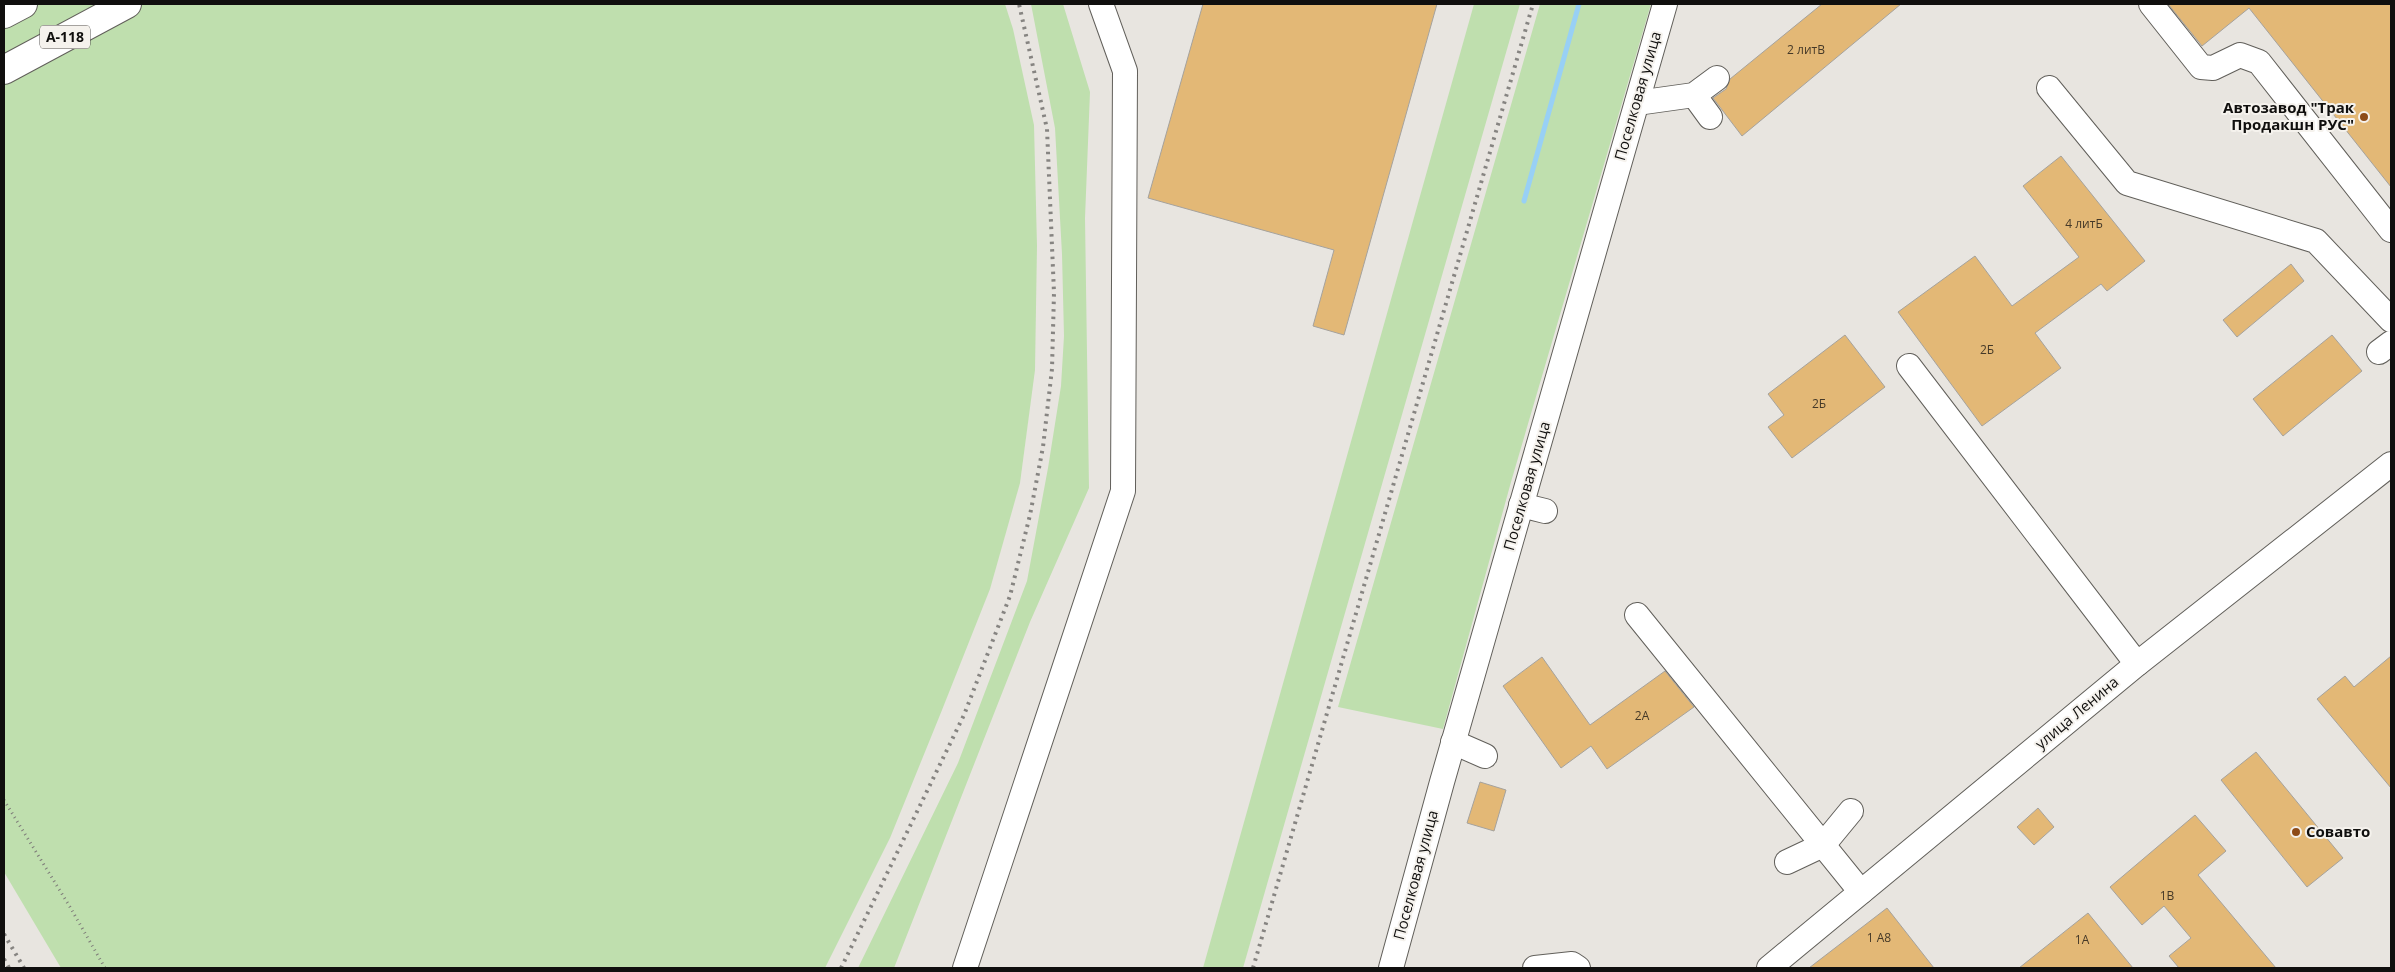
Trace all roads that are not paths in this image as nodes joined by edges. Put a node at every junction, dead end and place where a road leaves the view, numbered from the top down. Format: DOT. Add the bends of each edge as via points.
graph roads {
  1 [pos="23,4"];
  2 [pos="126,4"];
  3 [pos="1100,4"];
  4 [pos="1665,4"];
  5 [pos="2151,4"];
  6 [pos="4,14"];
  7 [pos="4,70"];
  8 [pos="1717,78"];
  9 [pos="2049,88"];
  10 [pos="1694,94"];
  11 [pos="1636,103"];
  12 [pos="1710,117"];
  13 [pos="2391,230"];
  14 [pos="2391,320"];
  15 [pos="1909,366"];
  16 [pos="2391,464"];
  17 [pos="1521,505"];
  18 [pos="1545,511"];
  19 [pos="1637,615"];
  20 [pos="2137,664"];
  21 [pos="1453,742"];
  22 [pos="1484,756"];
  23 [pos="1851,811"];
  24 [pos="1823,845"];
  25 [pos="1787,862"];
  26 [pos="1861,892"];
  27 [pos="965,968"];
  28 [pos="1391,968"];
  29 [pos="1535,968"];
  30 [pos="1578,968"];
  31 [pos="1769,968"];
  1 -- 6 [label="highway"];
  2 -- 7 [label="highway, А-118"];
  3 -- 27 [label="street" via="1125,72 1123,491"];
  4 -- 11 [label="street, Поселковая улица"];
  5 -- 13 [label="street" via="2201,67 2213,68 2240,56 2259,62"];
  8 -- 10 [label="street"];
  9 -- 14 [label="street" via="2126,183 2316,241"];
  10 -- 11 [label="street"];
  10 -- 12 [label="street"];
  11 -- 17 [label="street, Поселковая улица"];
  15 -- 20 [label="street"];
  16 -- 20 [label="street, улица Ленина"];
  17 -- 18 [label="street"];
  17 -- 21 [label="street, Поселковая улица"];
  19 -- 24 [label="street"];
  20 -- 26 [label="street, улица Ленина"];
  21 -- 22 [label="street"];
  21 -- 28 [label="street, Поселковая улица"];
  23 -- 24 [label="street"];
  24 -- 25 [label="street"];
  24 -- 26 [label="street"];
  26 -- 31 [label="street, улица Ленина"];
  29 -- 30 [label="street" via="1572,964"];
}
